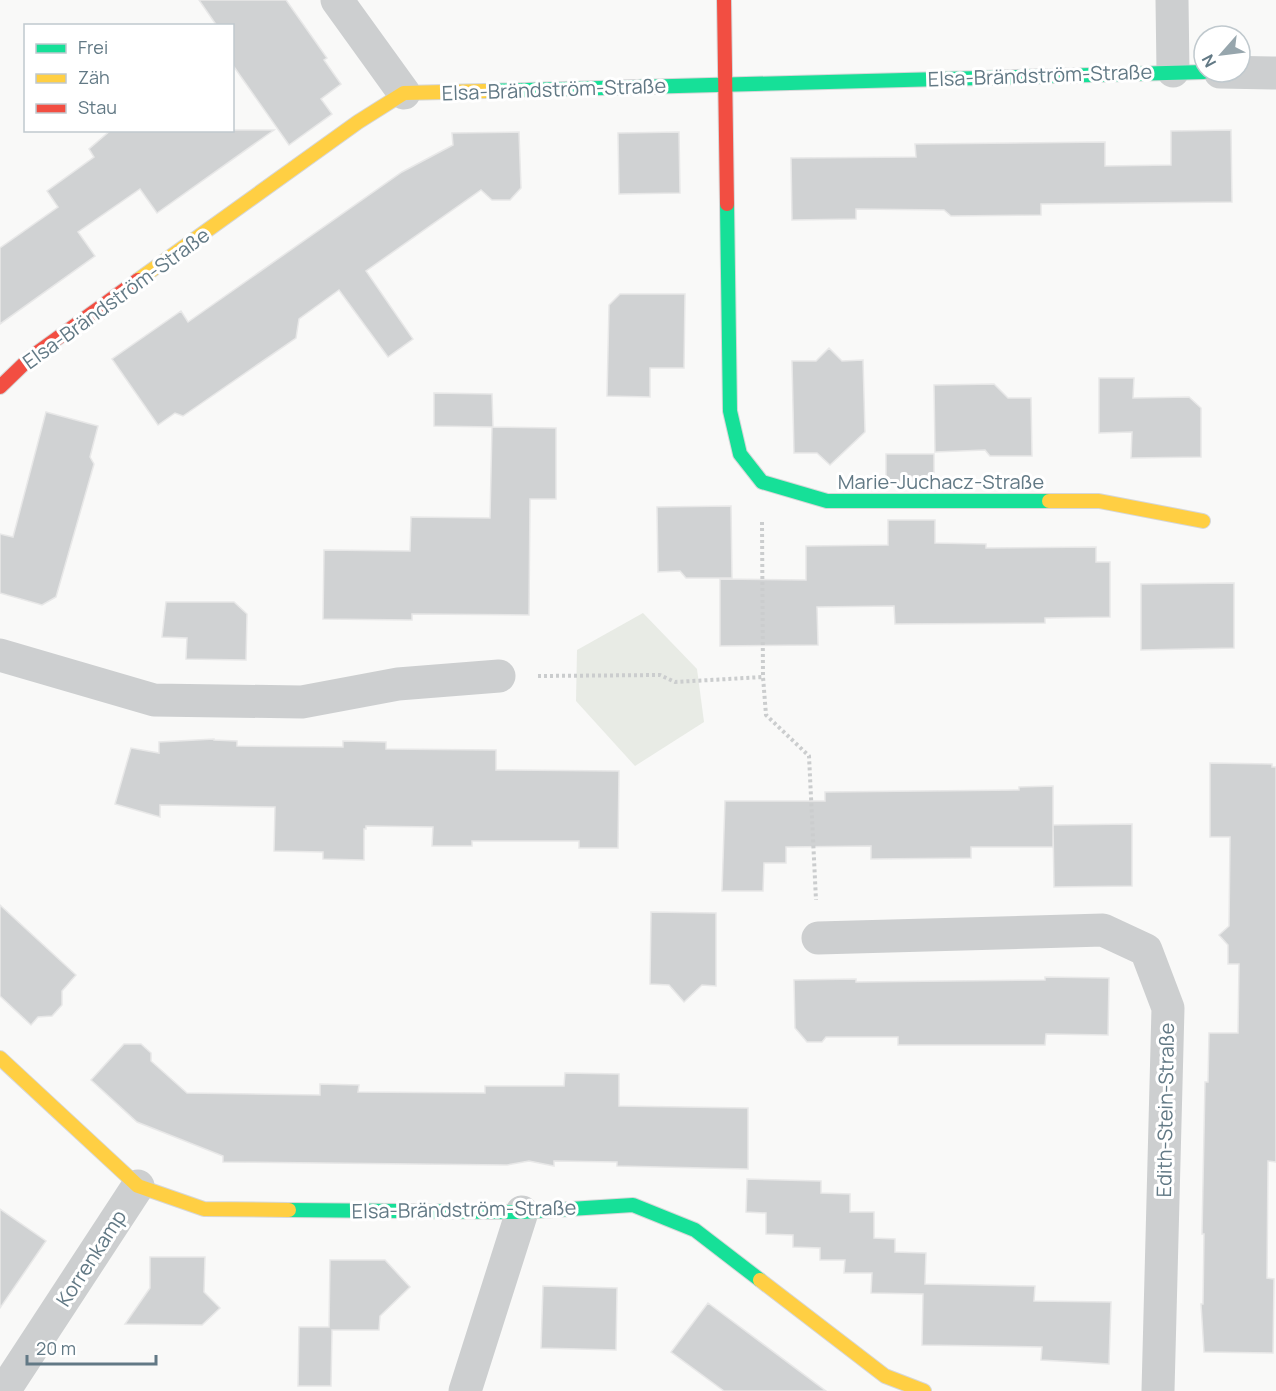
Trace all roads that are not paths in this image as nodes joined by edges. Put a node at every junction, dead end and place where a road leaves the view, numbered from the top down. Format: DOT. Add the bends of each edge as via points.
graph roads {
  1 [pos="337,0"];
  2 [pos="724,0"];
  3 [pos="1172,0"];
  4 [pos="1188,71"];
  5 [pos="1252,73"];
  6 [pos="1276,73"];
  7 [pos="725,84"];
  8 [pos="404,93"];
  9 [pos="0,387"];
  10 [pos="1203,521"];
  11 [pos="0,655"];
  12 [pos="499,676"];
  13 [pos="818,938"];
  14 [pos="0,1058"];
  15 [pos="138,1186"];
  16 [pos="522,1212"];
  17 [pos="4,1391"];
  18 [pos="465,1391"];
  19 [pos="924,1391"];
  20 [pos="1158,1391"];
  1 -- 8 [label="street"];
  2 -- 7 [label="street"];
  3 -- 4 [label="street"];
  4 -- 7 [label="street, Elsa-Brändström-Straße"];
  5 -- 6 [label="street"];
  7 -- 8 [label="street, Elsa-Brändström-Straße"];
  7 -- 10 [label="street, Marie-Juchacz-Straße" via="730,411 740,454 762,482 827,501 1099,501"];
  8 -- 9 [label="street, Elsa-Brändström-Straße" via="49,344"];
  11 -- 12 [label="street" via="154,699 302,702 398,684"];
  13 -- 20 [label="street, Edith-Stein-Straße" via="1102,930 1146,950 1168,1008"];
  14 -- 15 [label="street, Elsa-Brändström-Straße"];
  15 -- 16 [label="street, Elsa-Brändström-Straße" via="204,1209"];
  15 -- 17 [label="street, Korrenkamp"];
  16 -- 18 [label="street"];
  16 -- 19 [label="street, Elsa-Brändström-Straße" via="633,1205 695,1230 885,1376"];
}
